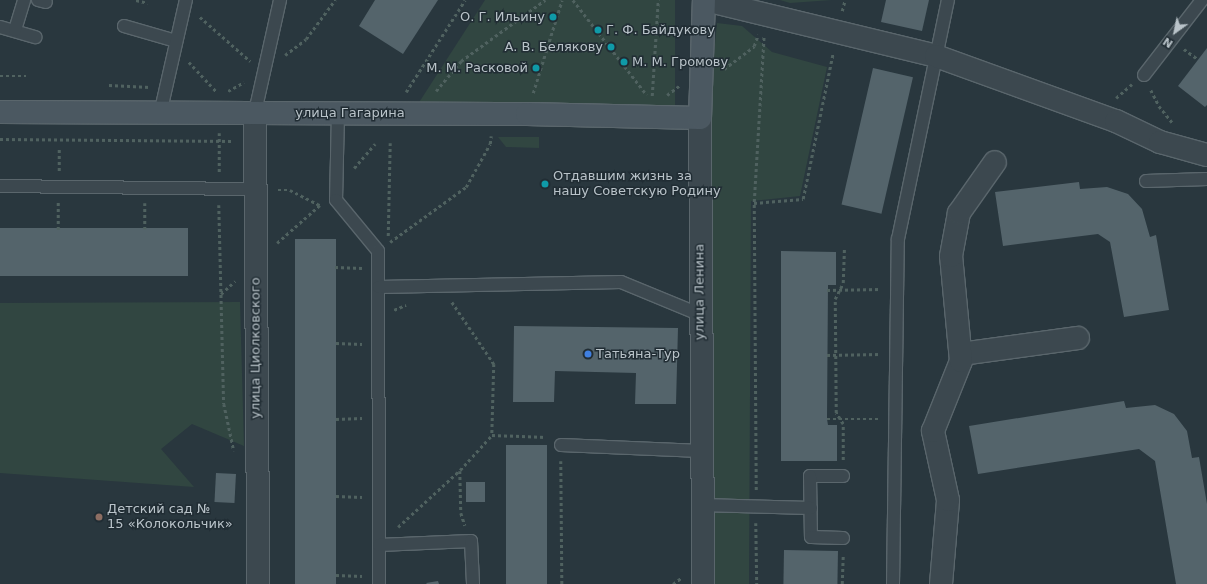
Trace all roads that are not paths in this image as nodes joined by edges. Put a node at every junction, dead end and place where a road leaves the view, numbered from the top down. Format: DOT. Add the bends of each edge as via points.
graph roads {
  1 [pos="24,0"];
  2 [pos="280,0"];
  3 [pos="705,0"];
  4 [pos="948,0"];
  5 [pos="1202,0"];
  6 [pos="185,2"];
  7 [pos="124,26"];
  8 [pos="0,27"];
  9 [pos="15,30"];
  10 [pos="36,37"];
  11 [pos="176,44"];
  12 [pos="936,56"];
  13 [pos="1144,75"];
  14 [pos="0,112"];
  15 [pos="255,112"];
  16 [pos="338,113"];
  17 [pos="160,114"];
  18 [pos="700,118"];
  19 [pos="1207,155"];
  20 [pos="995,162"];
  21 [pos="1207,179"];
  22 [pos="1146,182"];
  23 [pos="0,186"];
  24 [pos="255,189"];
  25 [pos="379,287"];
  26 [pos="700,315"];
  27 [pos="1078,338"];
  28 [pos="961,354"];
  29 [pos="561,446"];
  30 [pos="701,451"];
  31 [pos="843,476"];
  32 [pos="701,504"];
  33 [pos="811,508"];
  34 [pos="843,538"];
  35 [pos="379,545"];
  36 [pos="258,584"];
  37 [pos="379,584"];
  38 [pos="473,584"];
  39 [pos="703,584"];
  40 [pos="893,584"];
  41 [pos="941,584"];
  1 -- 9 [label="lane"];
  2 -- 15 [label="lane"];
  3 -- 12 [label="street"];
  3 -- 18 [label="street, улица Ленина"];
  4 -- 12 [label="lane"];
  5 -- 13 [label="lane"];
  6 -- 11 [label="lane"];
  7 -- 11 [label="lane"];
  8 -- 9 [label="lane"];
  9 -- 10 [label="lane"];
  11 -- 17 [label="lane"];
  12 -- 19 [label="street" via="1116,121 1160,142"];
  12 -- 40 [label="lane" via="898,239"];
  14 -- 17 [label="street, улица Гагарина"];
  15 -- 16 [label="street, улица Гагарина"];
  15 -- 17 [label="street, улица Гагарина"];
  15 -- 24 [label="street, улица Циолковского"];
  16 -- 18 [label="street, улица Гагарина"];
  16 -- 25 [label="lane" via="336,200 378,251"];
  18 -- 26 [label="street, улица Ленина"];
  20 -- 28 [label="street" via="959,213 951,256"];
  21 -- 22 [label="lane"];
  23 -- 24 [label="lane"];
  24 -- 36 [label="street, улица Циолковского"];
  25 -- 26 [label="lane" via="621,282"];
  25 -- 35 [label="lane"];
  26 -- 30 [label="street, улица Ленина"];
  27 -- 28 [label="street"];
  28 -- 41 [label="street" via="961,361 933,431 948,500"];
  29 -- 30 [label="lane"];
  30 -- 32 [label="street, улица Ленина"];
  31 -- 33 [label="lane" via="810,476"];
  32 -- 33 [label="lane"];
  32 -- 39 [label="street, улица Ленина"];
  33 -- 34 [label="lane" via="811,537"];
  35 -- 37 [label="lane"];
  35 -- 38 [label="lane" via="471,541"];
}
